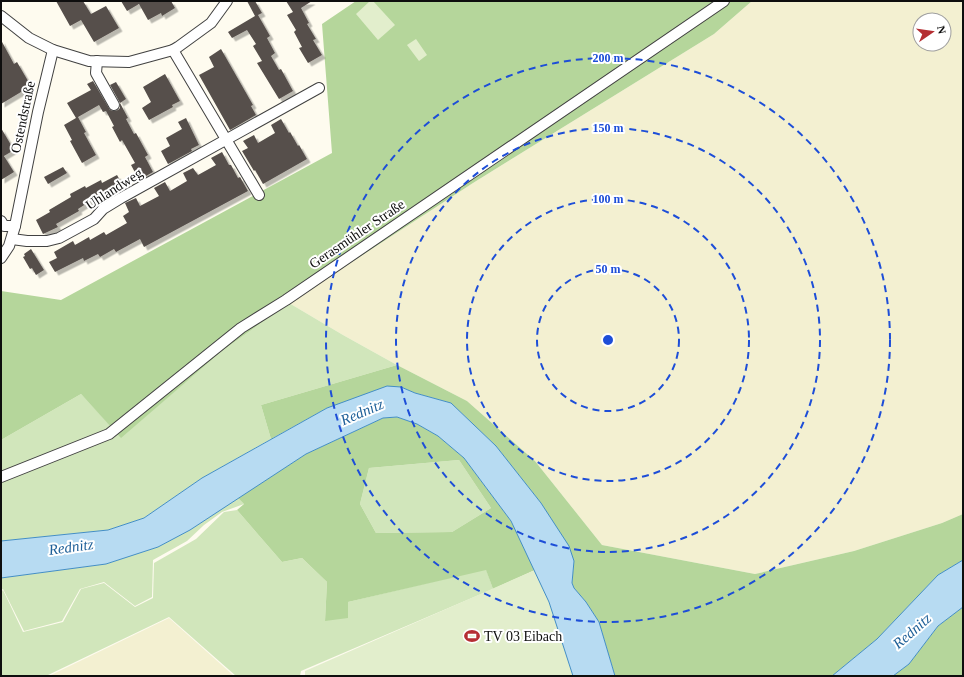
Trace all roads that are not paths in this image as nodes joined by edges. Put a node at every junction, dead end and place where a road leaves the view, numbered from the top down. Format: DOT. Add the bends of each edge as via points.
graph roads {
  1 [pos="227,1"];
  2 [pos="724,1"];
  3 [pos="1,16"];
  4 [pos="53,50"];
  5 [pos="173,50"];
  6 [pos="97,61"];
  7 [pos="319,88"];
  8 [pos="114,105"];
  9 [pos="225,139"];
  10 [pos="259,195"];
  11 [pos="2,225"];
  12 [pos="15,226"];
  13 [pos="12,239"];
  14 [pos="1,258"];
  15 [pos="1,477"];
  1 -- 5 [label="street" via="211,23"];
  2 -- 15 [label="street, Gerasmühler Straße" via="286,300 241,328 109,434"];
  3 -- 4 [label="street" via="29,38"];
  4 -- 6 [label="street"];
  4 -- 12 [label="street, Ostendstraße"];
  5 -- 6 [label="street" via="129,62"];
  5 -- 9 [label="street"];
  6 -- 8 [label="street" via="96,73"];
  7 -- 9 [label="street, Uhlandweg"];
  9 -- 10 [label="street"];
  9 -- 13 [label="street, Uhlandweg" via="103,209 94,219 59,238 47,241"];
  11 -- 12 [label="street"];
  12 -- 13 [label="street, Ostendstraße"];
  13 -- 14 [label="street, Ostendstraße"];
}
